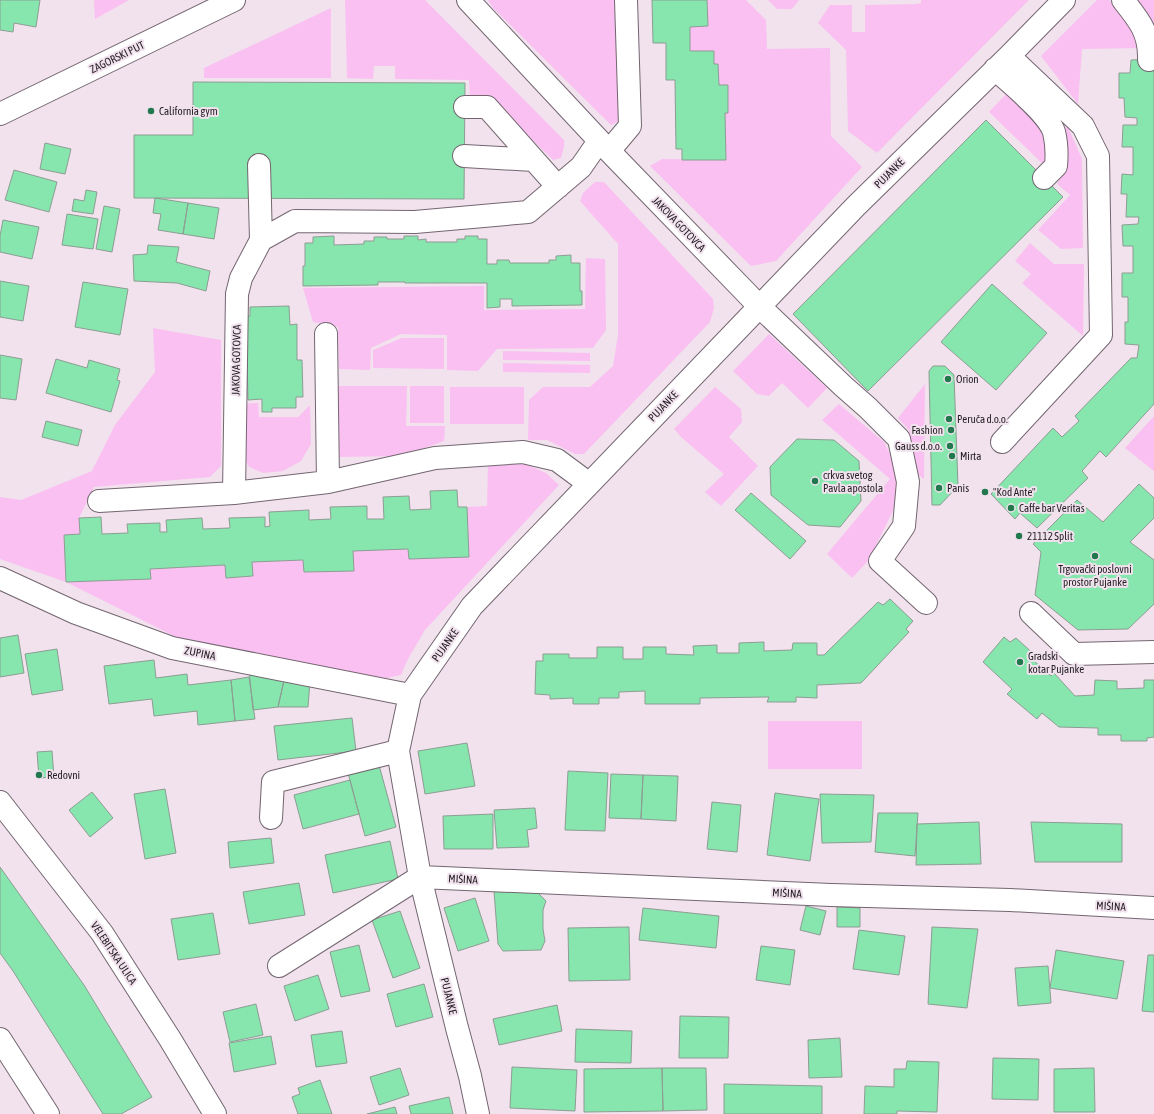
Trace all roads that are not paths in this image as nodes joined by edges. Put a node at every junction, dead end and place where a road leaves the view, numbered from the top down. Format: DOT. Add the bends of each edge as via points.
graph roads {
  1 [pos="234,0"];
  2 [pos="468,0"];
  3 [pos="626,0"];
  4 [pos="1064,0"];
  5 [pos="1123,0"];
  6 [pos="1149,60"];
  7 [pos="1002,63"];
  8 [pos="464,107"];
  9 [pos="0,114"];
  10 [pos="604,146"];
  11 [pos="464,156"];
  12 [pos="534,160"];
  13 [pos="259,165"];
  14 [pos="1044,178"];
  15 [pos="558,187"];
  16 [pos="261,240"];
  17 [pos="759,306"];
  18 [pos="326,334"];
  19 [pos="1002,442"];
  20 [pos="328,482"];
  21 [pos="588,483"];
  22 [pos="234,493"];
  23 [pos="99,501"];
  24 [pos="0,578"];
  25 [pos="926,603"];
  26 [pos="1031,614"];
  27 [pos="1154,652"];
  28 [pos="410,695"];
  29 [pos="398,751"];
  30 [pos="0,802"];
  31 [pos="271,818"];
  32 [pos="420,877"];
  33 [pos="1154,908"];
  34 [pos="279,966"];
  35 [pos="0,1039"];
  36 [pos="48,1114"];
  37 [pos="215,1114"];
  38 [pos="478,1114"];
  1 -- 9 [label="street, ZAGORSKI PUT"];
  2 -- 10 [label="street, JAKOVA GOTOVCA"];
  3 -- 10 [label="street" via="630,126"];
  4 -- 7 [label="street, PUJANKE"];
  5 -- 6 [label="street" via="1142,25 1150,49"];
  7 -- 14 [label="street" via="1054,131 1058,150 1056,166"];
  7 -- 17 [label="street, PUJANKE" via="856,206"];
  7 -- 19 [label="street" via="1082,126 1098,156 1101,335"];
  8 -- 12 [label="street" via="487,107"];
  10 -- 15 [label="street"];
  10 -- 17 [label="street, JAKOVA GOTOVCA"];
  11 -- 12 [label="street"];
  12 -- 15 [label="street"];
  13 -- 16 [label="street"];
  15 -- 16 [label="street" via="528,212 415,222 295,221"];
  16 -- 22 [label="street, JAKOVA GOTOVCA" via="237,294"];
  17 -- 21 [label="street, PUJANKE"];
  17 -- 25 [label="street, JAKOVA GOTOVCA" via="899,439 908,482 904,526 880,561"];
  18 -- 20 [label="street"];
  20 -- 21 [label="street" via="435,458 523,452 557,460"];
  20 -- 22 [label="street"];
  21 -- 28 [label="street, PUJANKE" via="472,606"];
  22 -- 23 [label="street"];
  24 -- 28 [label="street, ZUPINA" via="76,613 172,648"];
  26 -- 27 [label="street" via="1074,654"];
  28 -- 29 [label="street, PUJANKE"];
  29 -- 31 [label="street" via="273,782"];
  29 -- 32 [label="street, PUJANKE"];
  30 -- 37 [label="street, VELEBITSKA ULICA" via="102,933"];
  32 -- 33 [label="street, MIŠINA"];
  32 -- 34 [label="street"];
  32 -- 38 [label="street, PUJANKE"];
  35 -- 36 [label="street"];
}
